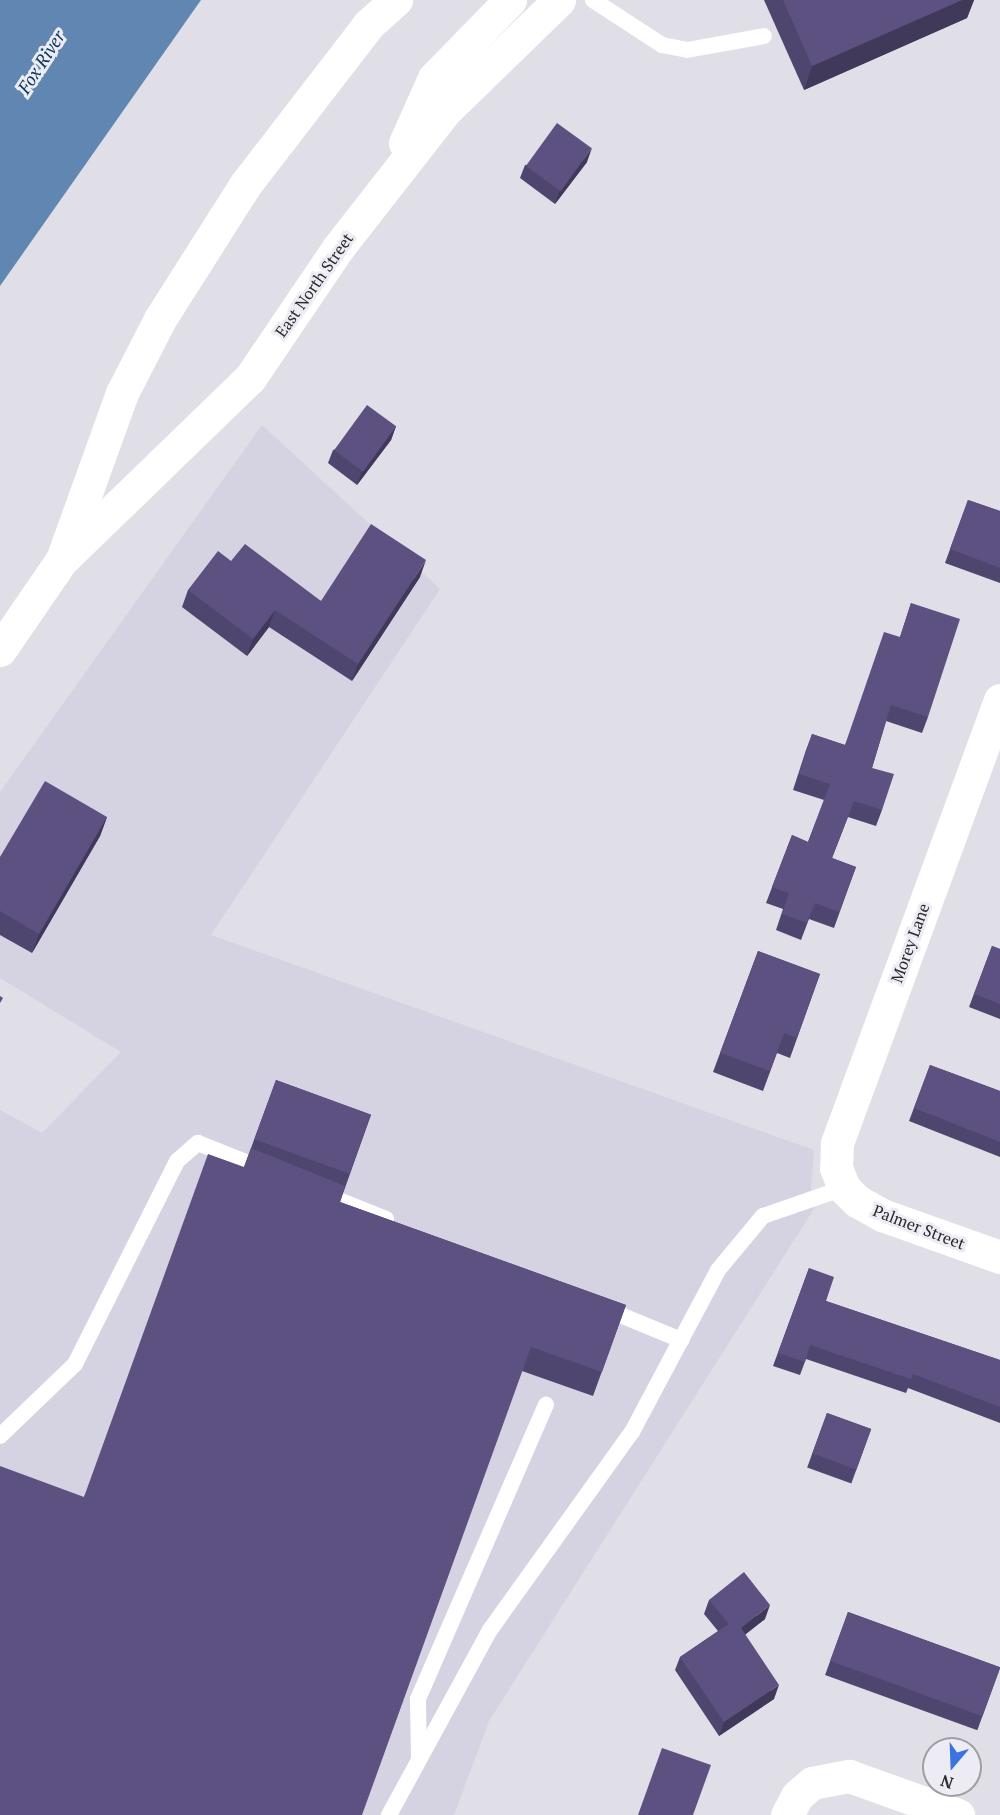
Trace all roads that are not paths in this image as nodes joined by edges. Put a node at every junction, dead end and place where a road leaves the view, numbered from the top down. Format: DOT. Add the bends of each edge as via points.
graph roads {
  1 [pos="396,0"];
  2 [pos="510,0"];
  3 [pos="559,0"];
  4 [pos="593,0"];
  5 [pos="764,36"];
  6 [pos="383,191"];
  7 [pos="62,561"];
  8 [pos="0,650"];
  9 [pos="1000,700"];
  10 [pos="286,1178"];
  11 [pos="308,1187"];
  12 [pos="844,1188"];
  13 [pos="407,1228"];
  14 [pos="1000,1257"];
  15 [pos="582,1299"];
  16 [pos="681,1340"];
  17 [pos="546,1405"];
  18 [pos="0,1436"];
  19 [pos="419,1760"];
  20 [pos="389,1815"];
  21 [pos="787,1815"];
  22 [pos="958,1815"];
  1 -- 7 [label="main road, East North Street" via="368,25 245,185 160,319 122,393"];
  2 -- 6 [label="main road" via="434,78"];
  3 -- 6 [label="main road, East North Street" via="445,111"];
  4 -- 5 [label="lane" via="637,31 670,47 712,49"];
  6 -- 7 [label="main road, East North Street" via="338,248 250,378"];
  7 -- 8 [label="main road, East North Street"];
  9 -- 12 [label="main road, Morey Lane" via="837,1143 836,1168"];
  10 -- 18 [label="lane" via="198,1143 177,1161 75,1364"];
  11 -- 13 [label="lane"];
  12 -- 14 [label="main road, Palmer Street" via="857,1201 882,1215"];
  12 -- 16 [label="lane" via="763,1216 718,1269"];
  15 -- 16 [label="lane"];
  16 -- 19 [label="lane" via="632,1432 490,1630"];
  17 -- 19 [label="lane" via="418,1699"];
  19 -- 20 [label="lane"];
  21 -- 22 [label="main road" via="796,1796 812,1783 833,1776 849,1776"];
}
